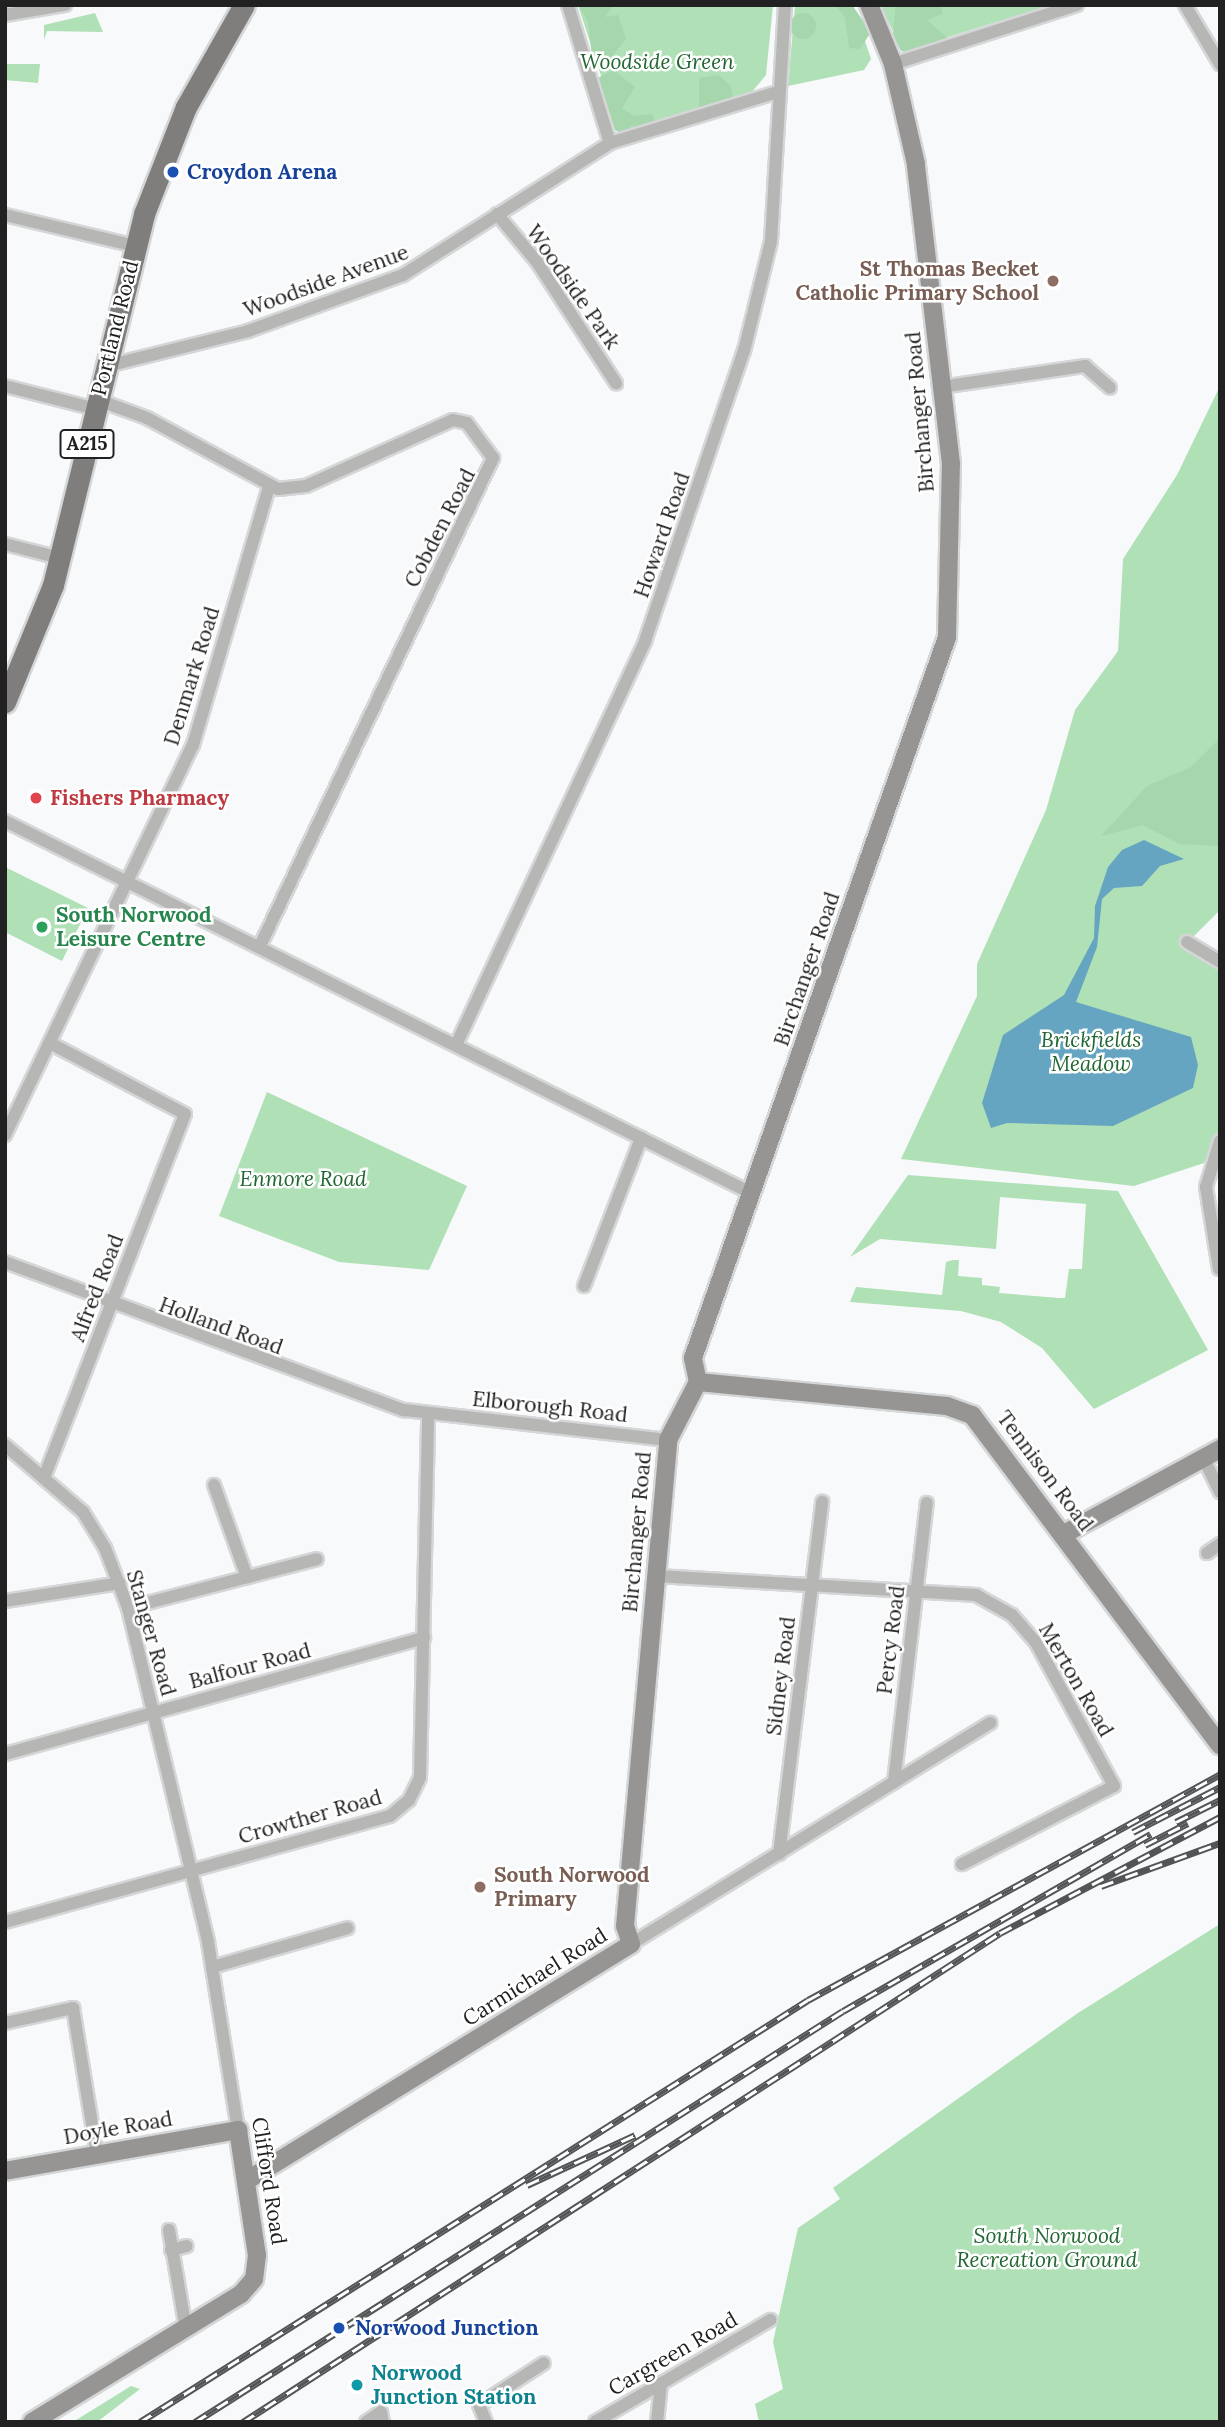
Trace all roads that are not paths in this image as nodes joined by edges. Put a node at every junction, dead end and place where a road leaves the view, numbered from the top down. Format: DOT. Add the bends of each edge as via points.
graph roads {
  1 [pos="65,5"];
  2 [pos="244,5"];
  3 [pos="568,5"];
  4 [pos="785,5"];
  5 [pos="869,5"];
  6 [pos="1077,5"];
  7 [pos="1185,5"];
  8 [pos="31,9"];
  9 [pos="5,15"];
  10 [pos="893,64"];
  11 [pos="1220,64"];
  12 [pos="778,92"];
  13 [pos="610,143"];
  14 [pos="497,214"];
  15 [pos="5,215"];
  16 [pos="135,246"];
  17 [pos="107,366"];
  18 [pos="616,383"];
  19 [pos="5,386"];
  20 [pos="941,387"];
  21 [pos="1110,388"];
  22 [pos="97,404"];
  23 [pos="269,487"];
  24 [pos="5,544"];
  25 [pos="60,558"];
  26 [pos="7,694"];
  27 [pos="5,821"];
  28 [pos="127,880"];
  29 [pos="1188,942"];
  30 [pos="260,946"];
  31 [pos="1220,962"];
  32 [pos="50,1043"];
  33 [pos="456,1045"];
  34 [pos="5,1135"];
  35 [pos="641,1138"];
  36 [pos="1220,1141"];
  37 [pos="753,1194"];
  38 [pos="5,1262"];
  39 [pos="1219,1269"];
  40 [pos="584,1286"];
  41 [pos="110,1306"];
  42 [pos="698,1382"];
  43 [pos="428,1415"];
  44 [pos="668,1440"];
  45 [pos="5,1445"];
  46 [pos="1220,1449"];
  47 [pos="1203,1457"];
  48 [pos="45,1475"];
  49 [pos="214,1485"];
  50 [pos="1220,1492"];
  51 [pos="822,1502"];
  52 [pos="927,1503"];
  53 [pos="1064,1534"];
  54 [pos="1220,1544"];
  55 [pos="1207,1553"];
  56 [pos="317,1559"];
  57 [pos="657,1576"];
  58 [pos="247,1577"];
  59 [pos="120,1583"];
  60 [pos="811,1584"];
  61 [pos="916,1590"];
  62 [pos="5,1601"];
  63 [pos="128,1608"];
  64 [pos="424,1638"];
  65 [pos="153,1713"];
  66 [pos="990,1723"];
  67 [pos="1220,1745"];
  68 [pos="5,1754"];
  69 [pos="894,1782"];
  70 [pos="779,1854"];
  71 [pos="962,1864"];
  72 [pos="193,1870"];
  73 [pos="5,1922"];
  74 [pos="348,1928"];
  75 [pos="631,1944"];
  76 [pos="212,1967"];
  77 [pos="5,2023"];
  78 [pos="238,2130"];
  79 [pos="97,2155"];
  80 [pos="5,2171"];
  81 [pos="246,2180"];
  82 [pos="169,2230"];
  83 [pos="187,2246"];
  84 [pos="172,2250"];
  85 [pos="770,2320"];
  86 [pos="186,2329"];
  87 [pos="544,2363"];
  88 [pos="661,2384"];
  89 [pos="32,2422"];
  90 [pos="366,2422"];
  91 [pos="383,2422"];
  92 [pos="486,2422"];
  93 [pos="595,2422"];
  94 [pos="657,2422"];
  1 -- 8 [label="street"];
  2 -- 16 [label="main road, Portland Road / A215" via="175,133"];
  3 -- 13 [label="street"];
  4 -- 12 [label="street, Howard Road"];
  5 -- 10 [label="street, Birchanger Road"];
  6 -- 10 [label="street"];
  7 -- 11 [label="street"];
  8 -- 9 [label="street"];
  10 -- 20 [label="street, Birchanger Road" via="916,164"];
  12 -- 13 [label="street"];
  12 -- 33 [label="street, Howard Road" via="776,198 762,293 699,488 645,641"];
  13 -- 14 [label="street, Woodside Avenue"];
  14 -- 17 [label="street, Woodside Avenue" via="403,275 248,331"];
  14 -- 18 [label="street, Woodside Park" via="537,262"];
  15 -- 16 [label="street"];
  16 -- 17 [label="main road, Portland Road / A215"];
  17 -- 22 [label="main road, Portland Road / A215"];
  19 -- 22 [label="street"];
  20 -- 21 [label="street" via="1085,366"];
  20 -- 37 [label="street, Birchanger Road" via="952,520 947,637"];
  22 -- 23 [label="street" via="168,429"];
  22 -- 25 [label="main road, Portland Road / A215"];
  23 -- 28 [label="street, Denmark Road" via="193,745"];
  23 -- 30 [label="street, Cobden Road" via="306,486 457,419 494,457"];
  24 -- 25 [label="street"];
  25 -- 26 [label="main road, Portland Road / A215"];
  27 -- 28 [label="street"];
  28 -- 30 [label="street"];
  28 -- 32 [label="street, Denmark Road"];
  29 -- 31 [label="street"];
  30 -- 33 [label="street"];
  32 -- 34 [label="street, Denmark Road"];
  32 -- 41 [label="street, Alfred Road" via="186,1114"];
  33 -- 35 [label="street"];
  35 -- 37 [label="street"];
  35 -- 40 [label="street"];
  36 -- 39 [label="street" via="1206,1187"];
  37 -- 42 [label="street, Birchanger Road" via="694,1358"];
  38 -- 41 [label="street, Holland Road"];
  41 -- 43 [label="street, Holland Road"];
  41 -- 48 [label="street, Alfred Road"];
  42 -- 44 [label="street, Birchanger Road"];
  42 -- 53 [label="street, Tennison Road" via="962,1409 985,1426"];
  43 -- 44 [label="street, Elborough Road"];
  43 -- 64 [label="street, Crowther Road"];
  44 -- 57 [label="street, Birchanger Road"];
  45 -- 48 [label="street, Stanger Road"];
  46 -- 47 [label="street"];
  47 -- 50 [label="street"];
  47 -- 53 [label="street"];
  48 -- 59 [label="street, Stanger Road" via="89,1521"];
  49 -- 58 [label="street"];
  51 -- 60 [label="street, Sidney Road"];
  52 -- 61 [label="street, Percy Road"];
  53 -- 67 [label="street, Tennison Road"];
  54 -- 55 [label="street"];
  56 -- 58 [label="street"];
  57 -- 60 [label="street, Merton Road"];
  57 -- 75 [label="street, Birchanger Road" via="625,1926"];
  58 -- 63 [label="street"];
  59 -- 62 [label="street"];
  59 -- 63 [label="street, Stanger Road"];
  60 -- 61 [label="street, Merton Road"];
  60 -- 70 [label="street, Sidney Road"];
  61 -- 69 [label="street, Percy Road"];
  61 -- 71 [label="street, Merton Road" via="976,1595 1012,1615 1035,1641 1114,1786"];
  63 -- 65 [label="street, Stanger Road"];
  64 -- 65 [label="street, Balfour Road"];
  64 -- 72 [label="street, Crowther Road" via="420,1777 409,1800 390,1816"];
  65 -- 68 [label="street, Balfour Road"];
  65 -- 72 [label="street, Stanger Road"];
  66 -- 69 [label="street, Carmichael Road"];
  69 -- 70 [label="street, Carmichael Road"];
  70 -- 75 [label="street, Carmichael Road"];
  72 -- 73 [label="street, Crowther Road"];
  72 -- 76 [label="street, Clifford Road"];
  74 -- 76 [label="street"];
  75 -- 81 [label="street, Carmichael Road"];
  76 -- 78 [label="street, Clifford Road"];
  77 -- 79 [label="street" via="73,2008"];
  78 -- 79 [label="street, Doyle Road"];
  78 -- 81 [label="street, Clifford Road"];
  79 -- 80 [label="street, Doyle Road"];
  81 -- 86 [label="street, Clifford Road" via="257,2255 254,2279"];
  82 -- 84 [label="street"];
  83 -- 84 [label="street"];
  84 -- 86 [label="street"];
  85 -- 88 [label="street, Cargreen Road"];
  86 -- 89 [label="street, Clifford Road"];
  87 -- 92 [label="street" via="479,2405"];
  88 -- 93 [label="street, Cargreen Road"];
  88 -- 94 [label="street"];
  90 -- 91 [label="street" via="381,2412"];
}
